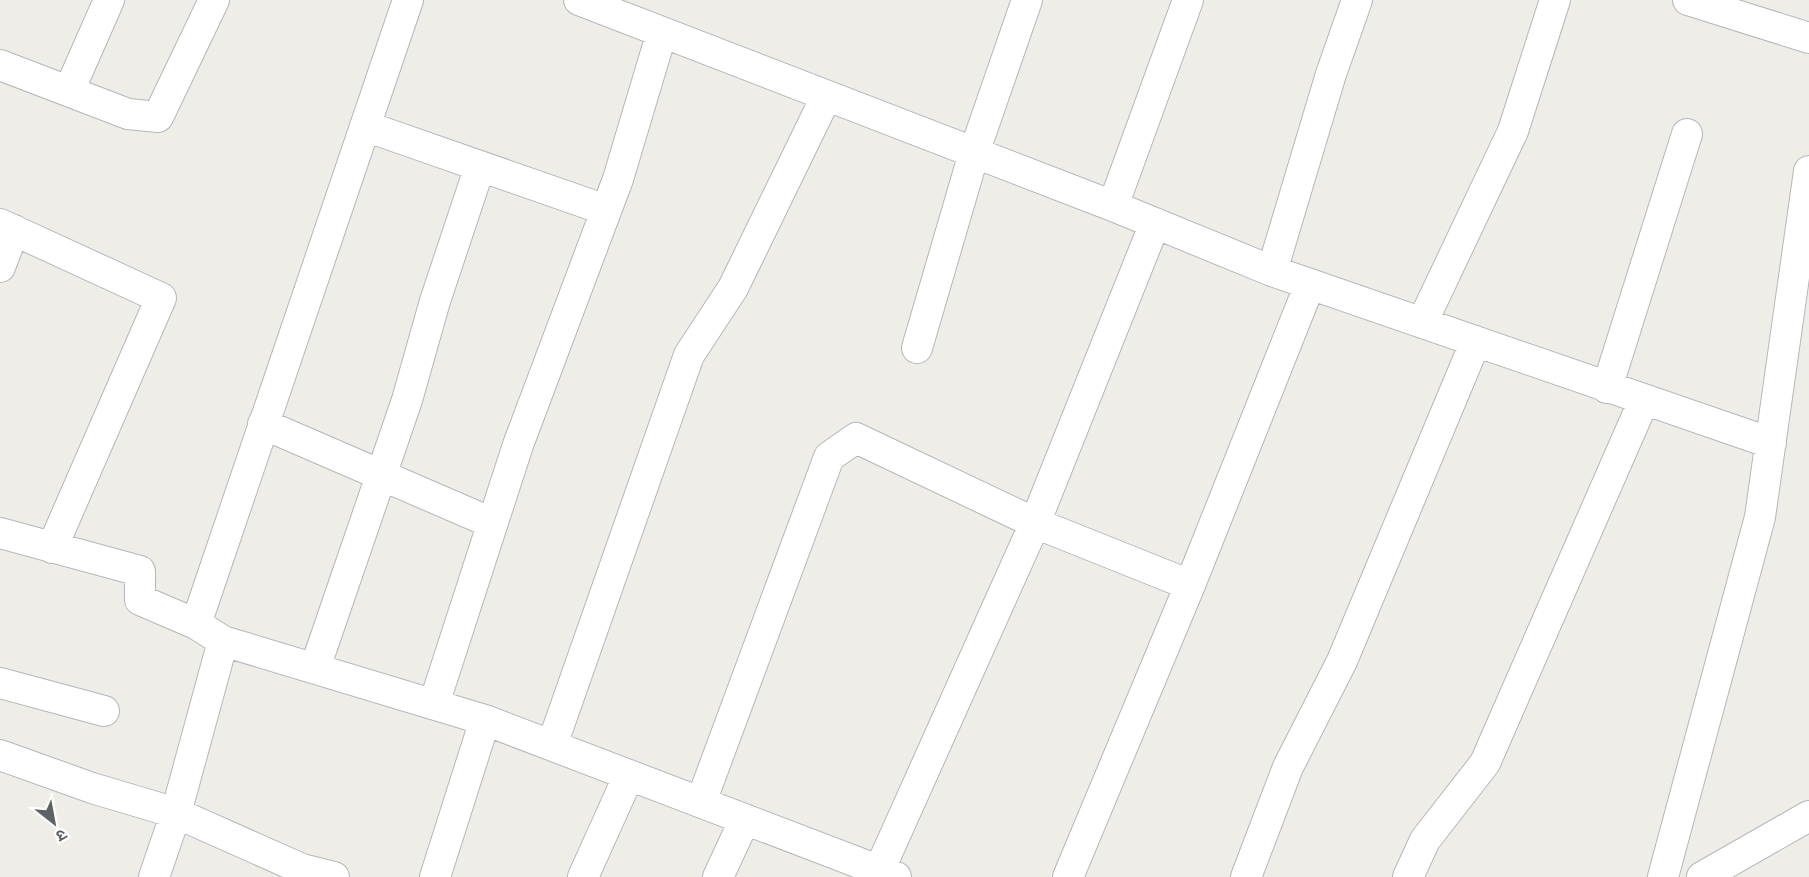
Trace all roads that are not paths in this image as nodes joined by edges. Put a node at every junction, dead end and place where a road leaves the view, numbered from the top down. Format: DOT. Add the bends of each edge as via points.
graph roads {
  1 [pos="109,0"];
  2 [pos="214,0"];
  3 [pos="408,0"];
  4 [pos="579,0"];
  5 [pos="1027,0"];
  6 [pos="1188,0"];
  7 [pos="1357,0"];
  8 [pos="1555,0"];
  9 [pos="1688,0"];
  10 [pos="662,32"];
  11 [pos="1809,38"];
  12 [pos="0,65"];
  13 [pos="69,91"];
  14 [pos="826,97"];
  15 [pos="365,126"];
  16 [pos="1687,134"];
  17 [pos="974,153"];
  18 [pos="480,166"];
  19 [pos="1809,171"];
  20 [pos="1113,206"];
  21 [pos="606,210"];
  22 [pos="1155,223"];
  23 [pos="7,227"];
  24 [pos="0,267"];
  25 [pos="1272,271"];
  26 [pos="1310,284"];
  27 [pos="1799,318"];
  28 [pos="1422,323"];
  29 [pos="1475,343"];
  30 [pos="917,348"];
  31 [pos="1607,388"];
  32 [pos="1644,400"];
  33 [pos="264,424"];
  34 [pos="1770,443"];
  35 [pos="380,474"];
  36 [pos="492,523"];
  37 [pos="1035,523"];
  38 [pos="0,533"];
  39 [pos="52,548"];
  40 [pos="1190,585"];
  41 [pos="196,624"];
  42 [pos="223,641"];
  43 [pos="315,669"];
  44 [pos="0,683"];
  45 [pos="434,704"];
  46 [pos="104,711"];
  47 [pos="485,720"];
  48 [pos="552,745"];
  49 [pos="0,754"];
  50 [pos="629,775"];
  51 [pos="701,802"];
  52 [pos="176,813"];
  53 [pos="1809,816"];
  54 [pos="745,819"];
  55 [pos="300,873"];
  56 [pos="887,874"];
  57 [pos="1707,876"];
  58 [pos="154,877"];
  59 [pos="334,877"];
  60 [pos="435,877"];
  61 [pos="583,877"];
  62 [pos="718,877"];
  63 [pos="1068,877"];
  64 [pos="1246,877"];
  65 [pos="1408,877"];
  66 [pos="1663,877"];
  1 -- 13 [label="street"];
  2 -- 13 [label="street" via="158,117 128,114"];
  3 -- 15 [label="street"];
  4 -- 10 [label="street"];
  5 -- 17 [label="street"];
  6 -- 20 [label="street"];
  7 -- 25 [label="street"];
  8 -- 28 [label="street" via="1513,131"];
  9 -- 11 [label="street"];
  10 -- 14 [label="street"];
  10 -- 21 [label="street"];
  12 -- 13 [label="street"];
  14 -- 17 [label="street"];
  14 -- 48 [label="street" via="733,288 689,356"];
  15 -- 18 [label="street"];
  15 -- 33 [label="street"];
  16 -- 31 [label="street"];
  17 -- 20 [label="street"];
  17 -- 30 [label="street"];
  18 -- 21 [label="street"];
  18 -- 35 [label="street"];
  19 -- 27 [label="street"];
  20 -- 22 [label="street"];
  21 -- 36 [label="street" via="557,335"];
  22 -- 25 [label="street"];
  22 -- 37 [label="street"];
  23 -- 24 [label="street"];
  23 -- 39 [label="street" via="161,298"];
  25 -- 26 [label="street"];
  26 -- 28 [label="street"];
  26 -- 40 [label="street"];
  27 -- 34 [label="street"];
  28 -- 29 [label="street"];
  29 -- 31 [label="street"];
  29 -- 64 [label="street" via="1342,661 1288,767"];
  31 -- 32 [label="street"];
  32 -- 34 [label="street"];
  32 -- 65 [label="street" via="1485,763 1425,840"];
  33 -- 35 [label="street"];
  33 -- 41 [label="street"];
  34 -- 66 [label="street" via="1760,516"];
  35 -- 36 [label="street"];
  35 -- 43 [label="street"];
  36 -- 45 [label="street"];
  37 -- 40 [label="street"];
  37 -- 51 [label="street" via="856,438 829,457"];
  37 -- 56 [label="street"];
  38 -- 39 [label="street"];
  39 -- 41 [label="street" via="140,571 140,600"];
  40 -- 63 [label="street"];
  41 -- 42 [label="street"];
  42 -- 43 [label="street"];
  42 -- 52 [label="street"];
  43 -- 45 [label="street"];
  44 -- 46 [label="street"];
  45 -- 47 [label="street"];
  47 -- 48 [label="street"];
  47 -- 60 [label="street"];
  48 -- 50 [label="street"];
  49 -- 52 [label="street"];
  50 -- 51 [label="street"];
  50 -- 61 [label="street"];
  51 -- 54 [label="street"];
  52 -- 55 [label="street"];
  52 -- 58 [label="street"];
  53 -- 57 [label="street"];
  54 -- 56 [label="street"];
  54 -- 62 [label="street"];
  55 -- 59 [label="street"];
}
